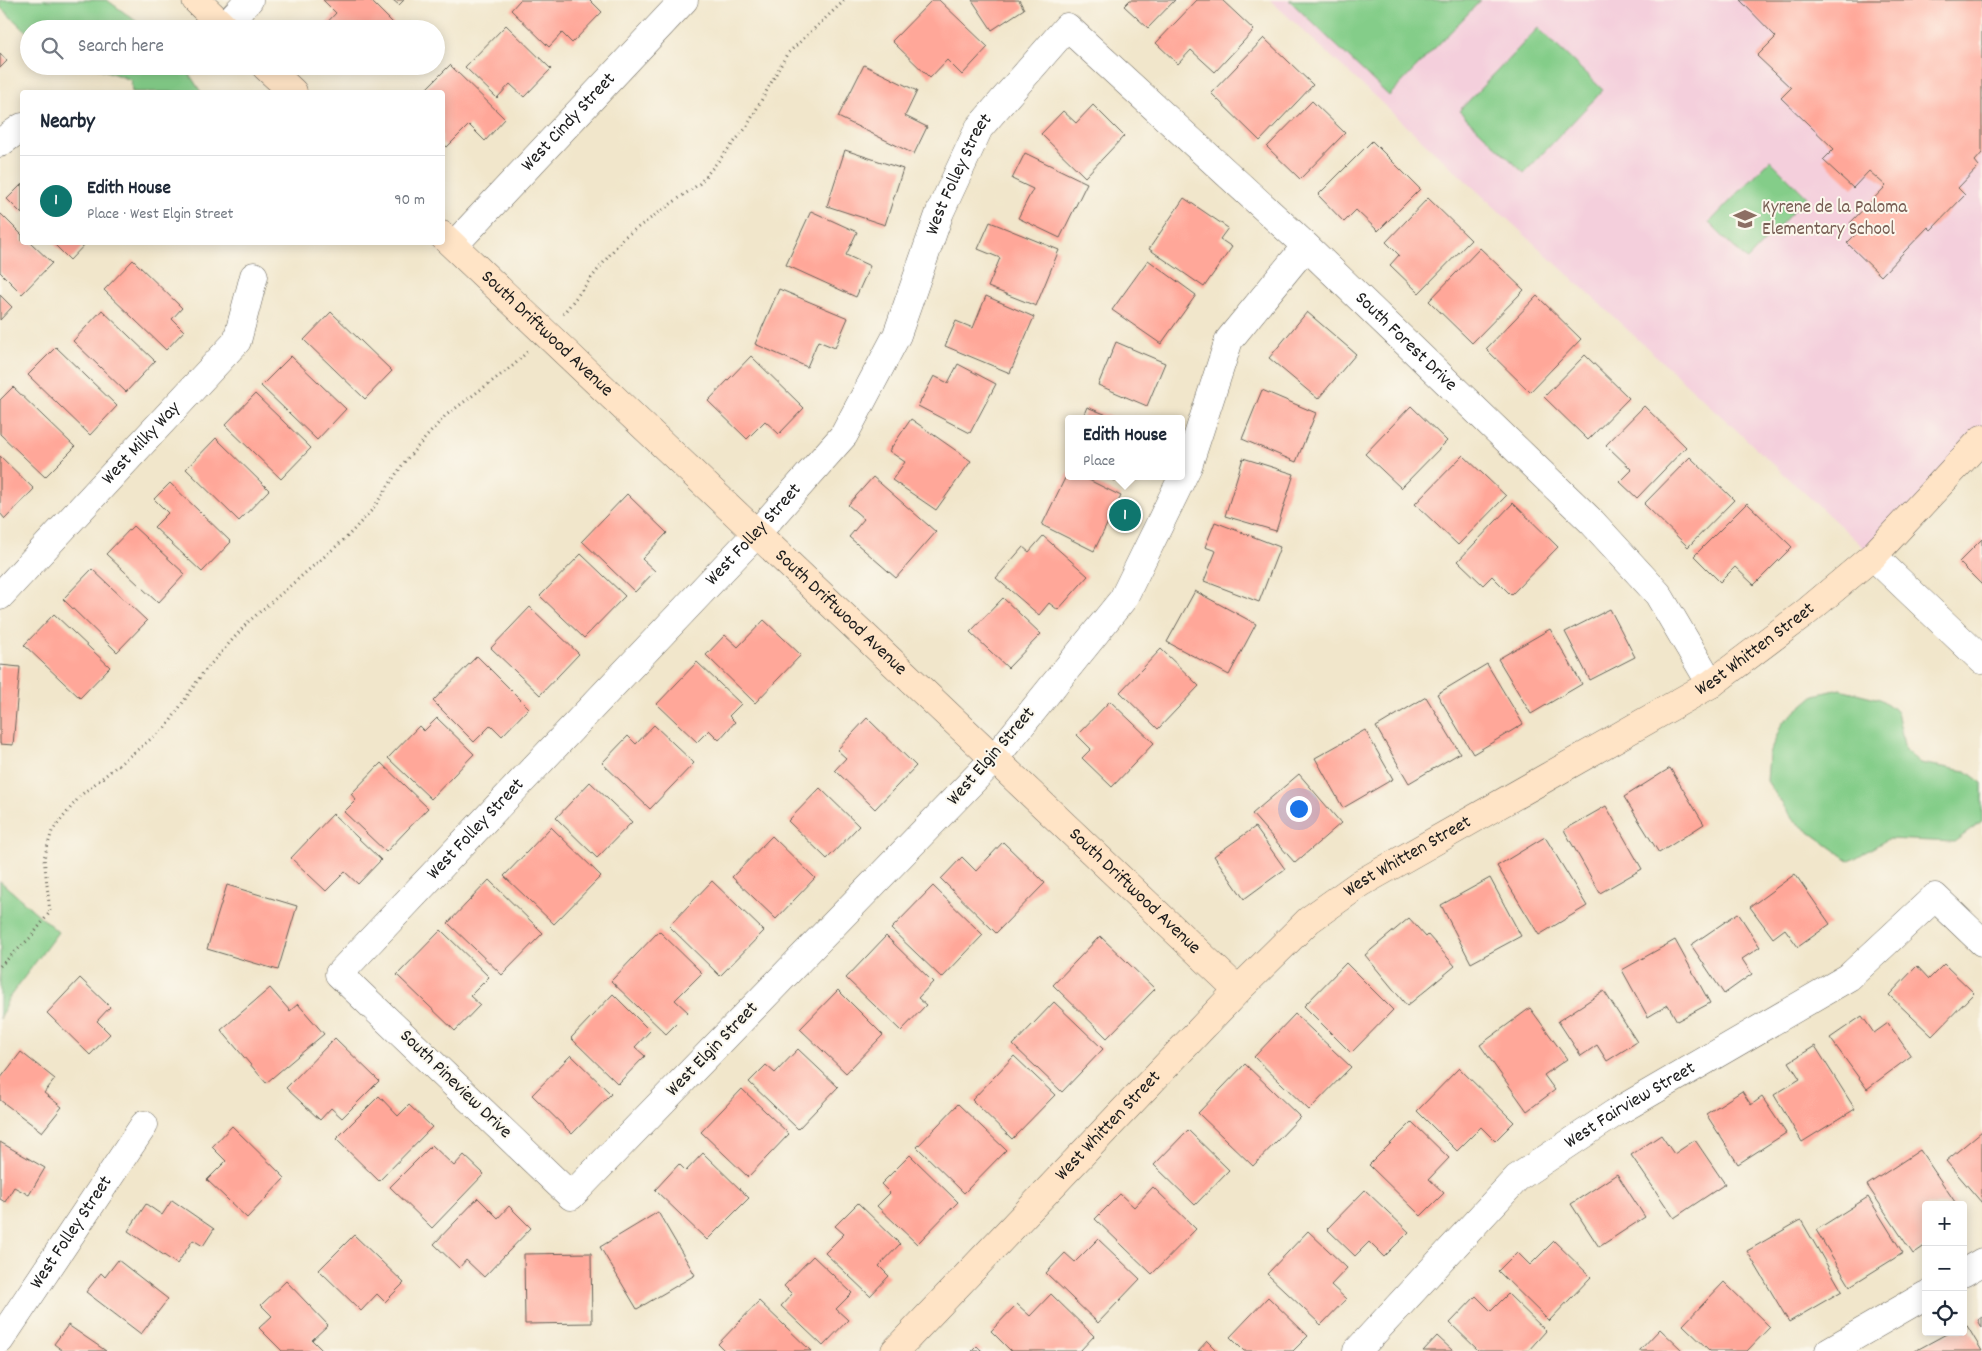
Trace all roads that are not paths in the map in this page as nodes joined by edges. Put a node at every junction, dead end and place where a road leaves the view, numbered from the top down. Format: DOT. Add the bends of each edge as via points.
graph roads {
  1 [pos="196,0"];
  2 [pos="249,0"];
  3 [pos="684,0"];
  4 [pos="217,20"];
  5 [pos="232,20"];
  6 [pos="1067,27"];
  7 [pos="275,75"];
  8 [pos="291,90"];
  9 [pos="20,128"];
  10 [pos="0,143"];
  11 [pos="448,240"];
  12 [pos="1306,246"];
  13 [pos="254,276"];
  14 [pos="1982,439"];
  15 [pos="1185,472"];
  16 [pos="1181,480"];
  17 [pos="757,533"];
  18 [pos="1873,556"];
  19 [pos="0,596"];
  20 [pos="1982,660"];
  21 [pos="1711,684"];
  22 [pos="994,759"];
  23 [pos="1982,942"];
  24 [pos="339,974"];
  25 [pos="1238,990"];
  26 [pos="144,1125"];
  27 [pos="572,1196"];
  28 [pos="1982,1262"];
  29 [pos="1967,1271"];
  30 [pos="1922,1297"];
  31 [pos="0,1340"];
  32 [pos="895,1351"];
  33 [pos="1357,1351"];
  34 [pos="1829,1351"];
  1 -- 4 [label="street"];
  2 -- 5 [label="street"];
  3 -- 11 [label="street, West Cindy Street"];
  6 -- 12 [label="street, South Forest Drive"];
  6 -- 17 [label="street, West Folley Street" via="979,128 940,212 897,335 844,435"];
  7 -- 8 [label="street"];
  9 -- 10 [label="street"];
  11 -- 17 [label="street, South Driftwood Avenue"];
  12 -- 15 [label="street, West Elgin Street" via="1229,340"];
  12 -- 21 [label="street, South Forest Drive" via="1598,529 1658,594"];
  13 -- 19 [label="street, West Milky Way" via="238,341"];
  14 -- 18 [label="street, West Whitten Street"];
  16 -- 22 [label="street, West Elgin Street" via="1123,599"];
  17 -- 22 [label="street, South Driftwood Avenue"];
  17 -- 24 [label="street, West Folley Street"];
  18 -- 20 [label="street"];
  18 -- 21 [label="street, West Whitten Street" via="1804,614"];
  21 -- 25 [label="street, West Whitten Street" via="1362,883 1309,920"];
  22 -- 25 [label="street, South Driftwood Avenue"];
  22 -- 27 [label="street, West Elgin Street"];
  23 -- 33 [label="street, West Fairview Street" via="1935,897 1849,977 1615,1113 1517,1178"];
  24 -- 27 [label="street, South Pineview Drive"];
  25 -- 32 [label="street, West Whitten Street"];
  26 -- 31 [label="street, West Folley Street"];
  28 -- 29 [label="street"];
  30 -- 34 [label="street"];
}
